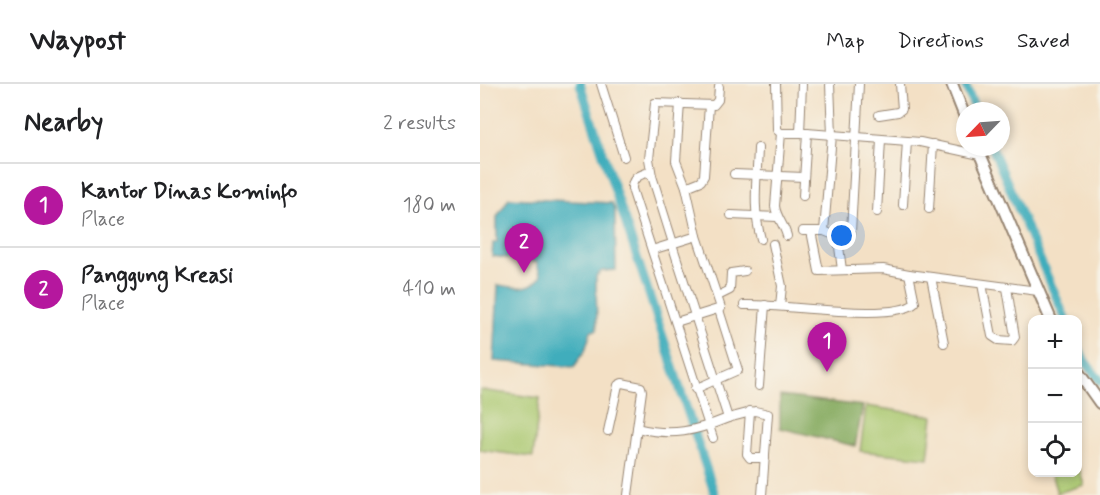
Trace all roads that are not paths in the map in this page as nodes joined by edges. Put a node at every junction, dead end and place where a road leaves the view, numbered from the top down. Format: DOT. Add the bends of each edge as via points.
graph roads {
  1 [pos="601,84"];
  2 [pos="776,84"];
  3 [pos="792,84"];
  4 [pos="830,84"];
  5 [pos="859,84"];
  6 [pos="900,84"];
  7 [pos="952,84"];
  8 [pos="802,85"];
  9 [pos="719,87"];
  10 [pos="959,102"];
  11 [pos="680,103"];
  12 [pos="709,105"];
  13 [pos="879,115"];
  14 [pos="781,133"];
  15 [pos="804,133"];
  16 [pos="832,135"];
  17 [pos="857,138"];
  18 [pos="881,140"];
  19 [pos="907,141"];
  20 [pos="933,144"];
  21 [pos="758,148"];
  22 [pos="956,148"];
  23 [pos="980,156"];
  24 [pos="624,158"];
  25 [pos="734,174"];
  26 [pos="757,175"];
  27 [pos="652,176"];
  28 [pos="777,176"];
  29 [pos="804,177"];
  30 [pos="686,187"];
  31 [pos="802,195"];
  32 [pos="903,205"];
  33 [pos="929,209"];
  34 [pos="877,212"];
  35 [pos="731,215"];
  36 [pos="755,217"];
  37 [pos="777,217"];
  38 [pos="824,231"];
  39 [pos="851,232"];
  40 [pos="697,236"];
  41 [pos="787,236"];
  42 [pos="761,239"];
  43 [pos="672,244"];
  44 [pos="774,244"];
  45 [pos="652,250"];
  46 [pos="842,270"];
  47 [pos="745,271"];
  48 [pos="909,274"];
  49 [pos="931,277"];
  50 [pos="982,284"];
  51 [pos="1007,288"];
  52 [pos="1038,291"];
  53 [pos="718,296"];
  54 [pos="744,305"];
  55 [pos="765,305"];
  56 [pos="780,306"];
  57 [pos="719,310"];
  58 [pos="1049,315"];
  59 [pos="696,317"];
  60 [pos="676,322"];
  61 [pos="944,343"];
  62 [pos="1082,379"];
  63 [pos="716,381"];
  64 [pos="759,386"];
  65 [pos="695,389"];
  66 [pos="1100,403"];
  67 [pos="750,411"];
  68 [pos="728,418"];
  69 [pos="707,426"];
  70 [pos="638,428"];
  71 [pos="608,430"];
  72 [pos="713,438"];
  73 [pos="765,458"];
  74 [pos="628,495"];
  75 [pos="762,495"];
  1 -- 24 [label="street"];
  2 -- 14 [label="street" via="777,130"];
  3 -- 8 [label="street"];
  4 -- 16 [label="street"];
  5 -- 17 [label="street"];
  6 -- 13 [label="street" via="902,109"];
  7 -- 10 [label="highway"];
  8 -- 15 [label="street"];
  9 -- 12 [label="street" via="718,102"];
  11 -- 12 [label="street"];
  11 -- 27 [label="street" via="654,104 649,156"];
  11 -- 30 [label="street" via="676,161"];
  12 -- 30 [label="street" via="704,176"];
  14 -- 15 [label="street"];
  14 -- 28 [label="street"];
  15 -- 16 [label="street"];
  15 -- 29 [label="street"];
  16 -- 17 [label="street"];
  16 -- 38 [label="street"];
  17 -- 18 [label="street"];
  17 -- 39 [label="street"];
  18 -- 19 [label="street"];
  18 -- 34 [label="street"];
  19 -- 20 [label="street"];
  19 -- 32 [label="street"];
  20 -- 22 [label="street"];
  20 -- 33 [label="street"];
  21 -- 26 [label="street"];
  23 -- 52 [label="highway"];
  25 -- 26 [label="street"];
  26 -- 28 [label="street"];
  26 -- 36 [label="street"];
  27 -- 43 [label="street"];
  27 -- 45 [label="street" via="641,175 632,185"];
  28 -- 29 [label="street"];
  28 -- 37 [label="street"];
  29 -- 31 [label="street"];
  30 -- 40 [label="street"];
  35 -- 36 [label="street"];
  36 -- 37 [label="street"];
  36 -- 42 [label="street"];
  37 -- 41 [label="street"];
  38 -- 46 [label="street" via="838,239"];
  38 -- 46 [label="street" via="807,231 818,270"];
  40 -- 43 [label="street"];
  40 -- 53 [label="street"];
  43 -- 45 [label="street"];
  43 -- 59 [label="street"];
  44 -- 56 [label="street" via="782,282"];
  45 -- 60 [label="street"];
  46 -- 48 [label="street" via="883,269"];
  47 -- 53 [label="street" via="731,273 730,291"];
  48 -- 49 [label="street"];
  48 -- 56 [label="street" via="915,302 912,306 868,312"];
  49 -- 50 [label="street"];
  49 -- 61 [label="street"];
  50 -- 51 [label="street"];
  50 -- 51 [label="street" via="993,337 1012,341 1015,337"];
  51 -- 52 [label="street"];
  52 -- 58 [label="highway"];
  53 -- 57 [label="street" via="722,308"];
  54 -- 55 [label="street"];
  55 -- 56 [label="street"];
  55 -- 64 [label="street"];
  57 -- 59 [label="street"];
  57 -- 63 [label="street" via="738,370"];
  59 -- 60 [label="street"];
  59 -- 63 [label="street"];
  60 -- 65 [label="street"];
  62 -- 66 [label="highway"];
  63 -- 65 [label="street"];
  63 -- 68 [label="street"];
  65 -- 69 [label="street"];
  67 -- 68 [label="street"];
  67 -- 73 [label="street" via="768,414"];
  67 -- 73 [label="street" via="747,454 750,458"];
  68 -- 69 [label="street"];
  69 -- 70 [label="street" via="674,434"];
  69 -- 72 [label="street"];
  70 -- 71 [label="street" via="642,389 622,383 617,386"];
  70 -- 74 [label="street"];
  73 -- 75 [label="street"];
}
